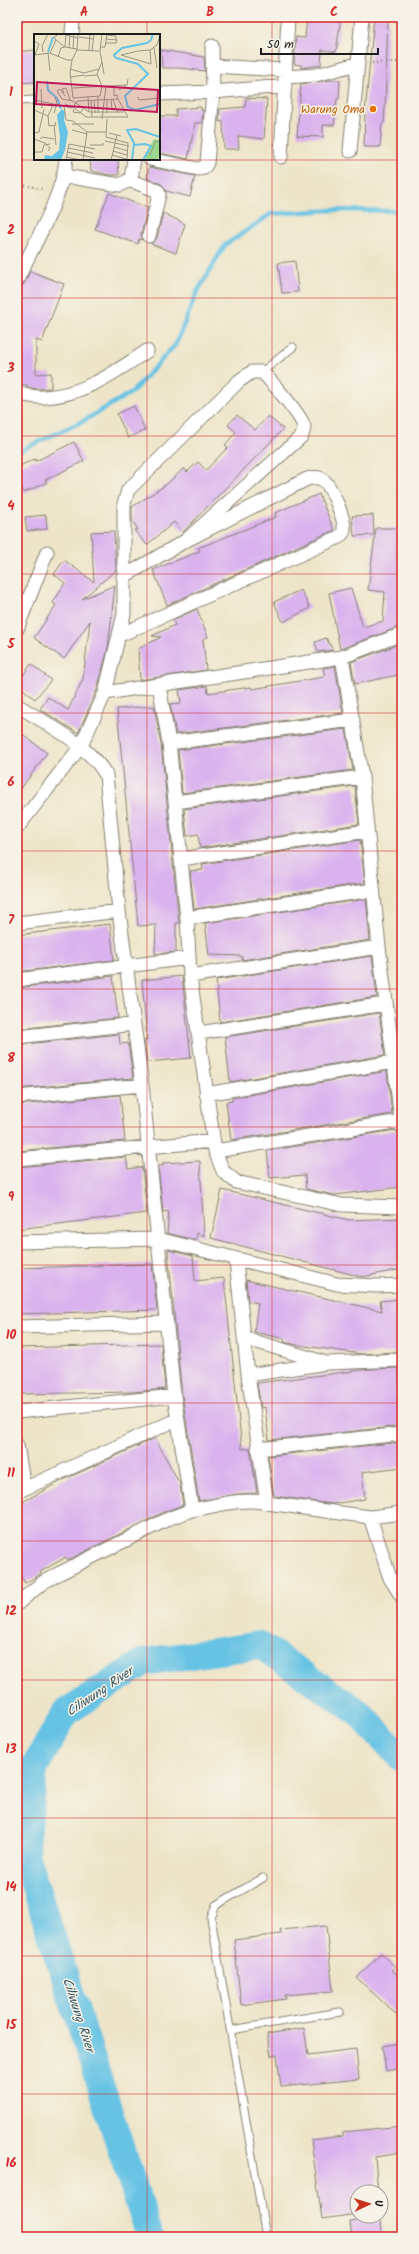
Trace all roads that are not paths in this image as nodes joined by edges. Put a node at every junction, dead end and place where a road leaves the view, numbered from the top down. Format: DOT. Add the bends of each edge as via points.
graph roads {
  1 [pos="73,17"];
  2 [pos="288,17"];
  3 [pos="362,17"];
  4 [pos="72,34"];
  5 [pos="212,46"];
  6 [pos="357,64"];
  7 [pos="212,66"];
  8 [pos="285,78"];
  9 [pos="213,92"];
  10 [pos="160,94"];
  11 [pos="34,100"];
  12 [pos="17,102"];
  13 [pos="350,151"];
  14 [pos="281,157"];
  15 [pos="66,160"];
  16 [pos="134,160"];
  17 [pos="155,160"];
  18 [pos="64,176"];
  19 [pos="129,180"];
  20 [pos="149,236"];
  21 [pos="17,280"];
  22 [pos="293,347"];
  23 [pos="147,351"];
  24 [pos="262,372"];
  25 [pos="17,394"];
  26 [pos="185,541"];
  27 [pos="47,552"];
  28 [pos="123,578"];
  29 [pos="17,629"];
  30 [pos="402,634"];
  31 [pos="120,635"];
  32 [pos="342,657"];
  33 [pos="159,685"];
  34 [pos="106,693"];
  35 [pos="17,705"];
  36 [pos="353,720"];
  37 [pos="169,743"];
  38 [pos="81,746"];
  39 [pos="362,777"];
  40 [pos="175,802"];
  41 [pos="17,828"];
  42 [pos="367,831"];
  43 [pos="181,859"];
  44 [pos="373,890"];
  45 [pos="119,911"];
  46 [pos="187,918"];
  47 [pos="17,923"];
  48 [pos="379,947"];
  49 [pos="189,958"];
  50 [pos="126,968"];
  51 [pos="190,976"];
  52 [pos="17,980"];
  53 [pos="386,1004"];
  54 [pos="134,1024"];
  55 [pos="199,1033"];
  56 [pos="17,1037"];
  57 [pos="393,1062"];
  58 [pos="142,1085"];
  59 [pos="206,1094"];
  60 [pos="17,1097"];
  61 [pos="401,1124"];
  62 [pos="214,1146"];
  63 [pos="148,1148"];
  64 [pos="17,1159"];
  65 [pos="402,1207"];
  66 [pos="158,1239"];
  67 [pos="17,1242"];
  68 [pos="236,1260"];
  69 [pos="402,1285"];
  70 [pos="167,1323"];
  71 [pos="17,1327"];
  72 [pos="244,1338"];
  73 [pos="402,1360"];
  74 [pos="327,1363"];
  75 [pos="248,1375"];
  76 [pos="174,1396"];
  77 [pos="17,1412"];
  78 [pos="178,1419"];
  79 [pos="402,1434"];
  80 [pos="17,1445"];
  81 [pos="258,1449"];
  82 [pos="21,1490"];
  83 [pos="267,1503"];
  84 [pos="192,1510"];
  85 [pos="402,1513"];
  86 [pos="370,1517"];
  87 [pos="402,1597"];
  88 [pos="17,1604"];
  89 [pos="262,1878"];
  90 [pos="340,2012"];
  91 [pos="231,2030"];
  92 [pos="266,2237"];
  1 -- 4 [label="street"];
  2 -- 8 [label="street"];
  3 -- 6 [label="street"];
  5 -- 7 [label="street"];
  6 -- 8 [label="street"];
  6 -- 13 [label="street"];
  7 -- 8 [label="street"];
  7 -- 9 [label="street"];
  8 -- 9 [label="street"];
  8 -- 14 [label="street"];
  9 -- 10 [label="street"];
  9 -- 17 [label="street" via="207,163 204,168"];
  11 -- 12 [label="lane"];
  15 -- 18 [label="street"];
  16 -- 19 [label="street" via="134,169"];
  18 -- 19 [label="street" via="120,185"];
  18 -- 21 [label="street"];
  19 -- 20 [label="street" via="158,191"];
  22 -- 24 [label="lane"];
  23 -- 25 [label="street" via="88,387 67,395 43,398"];
  24 -- 26 [label="street" via="298,417 304,427 302,436"];
  24 -- 28 [label="street" via="252,372 239,380 128,490 124,504"];
  26 -- 28 [label="street"];
  26 -- 31 [label="street" via="307,479 316,477 329,487 345,528 339,537"];
  27 -- 29 [label="street"];
  28 -- 31 [label="street" via="124,614"];
  30 -- 32 [label="street"];
  31 -- 34 [label="street"];
  32 -- 33 [label="street"];
  32 -- 36 [label="street"];
  33 -- 34 [label="street"];
  33 -- 37 [label="street"];
  34 -- 38 [label="street"];
  35 -- 38 [label="street"];
  36 -- 37 [label="street"];
  36 -- 39 [label="street"];
  37 -- 40 [label="street"];
  38 -- 41 [label="street"];
  38 -- 45 [label="street" via="98,762 106,775"];
  39 -- 40 [label="street"];
  39 -- 42 [label="street"];
  40 -- 43 [label="street"];
  42 -- 43 [label="street"];
  42 -- 44 [label="street"];
  43 -- 46 [label="street"];
  44 -- 46 [label="street"];
  44 -- 48 [label="street"];
  45 -- 47 [label="street"];
  45 -- 50 [label="street"];
  46 -- 49 [label="street"];
  48 -- 51 [label="street"];
  48 -- 53 [label="street"];
  49 -- 50 [label="street"];
  49 -- 51 [label="street"];
  50 -- 52 [label="street"];
  50 -- 54 [label="street"];
  51 -- 55 [label="street"];
  53 -- 55 [label="street"];
  53 -- 57 [label="street"];
  54 -- 56 [label="street"];
  54 -- 58 [label="street"];
  55 -- 59 [label="street"];
  57 -- 59 [label="street"];
  57 -- 61 [label="street"];
  58 -- 60 [label="street"];
  58 -- 63 [label="street"];
  59 -- 62 [label="street"];
  61 -- 62 [label="street"];
  62 -- 63 [label="street"];
  62 -- 65 [label="street" via="224,1171 236,1182 335,1204"];
  63 -- 64 [label="street"];
  63 -- 66 [label="street"];
  66 -- 67 [label="street"];
  66 -- 68 [label="street"];
  66 -- 70 [label="street"];
  68 -- 69 [label="street" via="337,1284"];
  68 -- 72 [label="street"];
  70 -- 71 [label="street"];
  70 -- 76 [label="street"];
  72 -- 74 [label="street"];
  72 -- 75 [label="street"];
  73 -- 74 [label="street"];
  74 -- 75 [label="street"];
  75 -- 81 [label="street"];
  76 -- 77 [label="street"];
  76 -- 78 [label="street"];
  78 -- 82 [label="street"];
  78 -- 84 [label="street"];
  79 -- 81 [label="street"];
  80 -- 82 [label="street"];
  81 -- 83 [label="street"];
  83 -- 84 [label="street" via="231,1502"];
  83 -- 86 [label="street"];
  84 -- 88 [label="street" via="170,1518 60,1573 42,1583"];
  85 -- 86 [label="street"];
  86 -- 87 [label="street" via="390,1578"];
  89 -- 91 [label="lane" via="216,1905 211,1918"];
  90 -- 91 [label="lane"];
  91 -- 92 [label="lane"];
}
